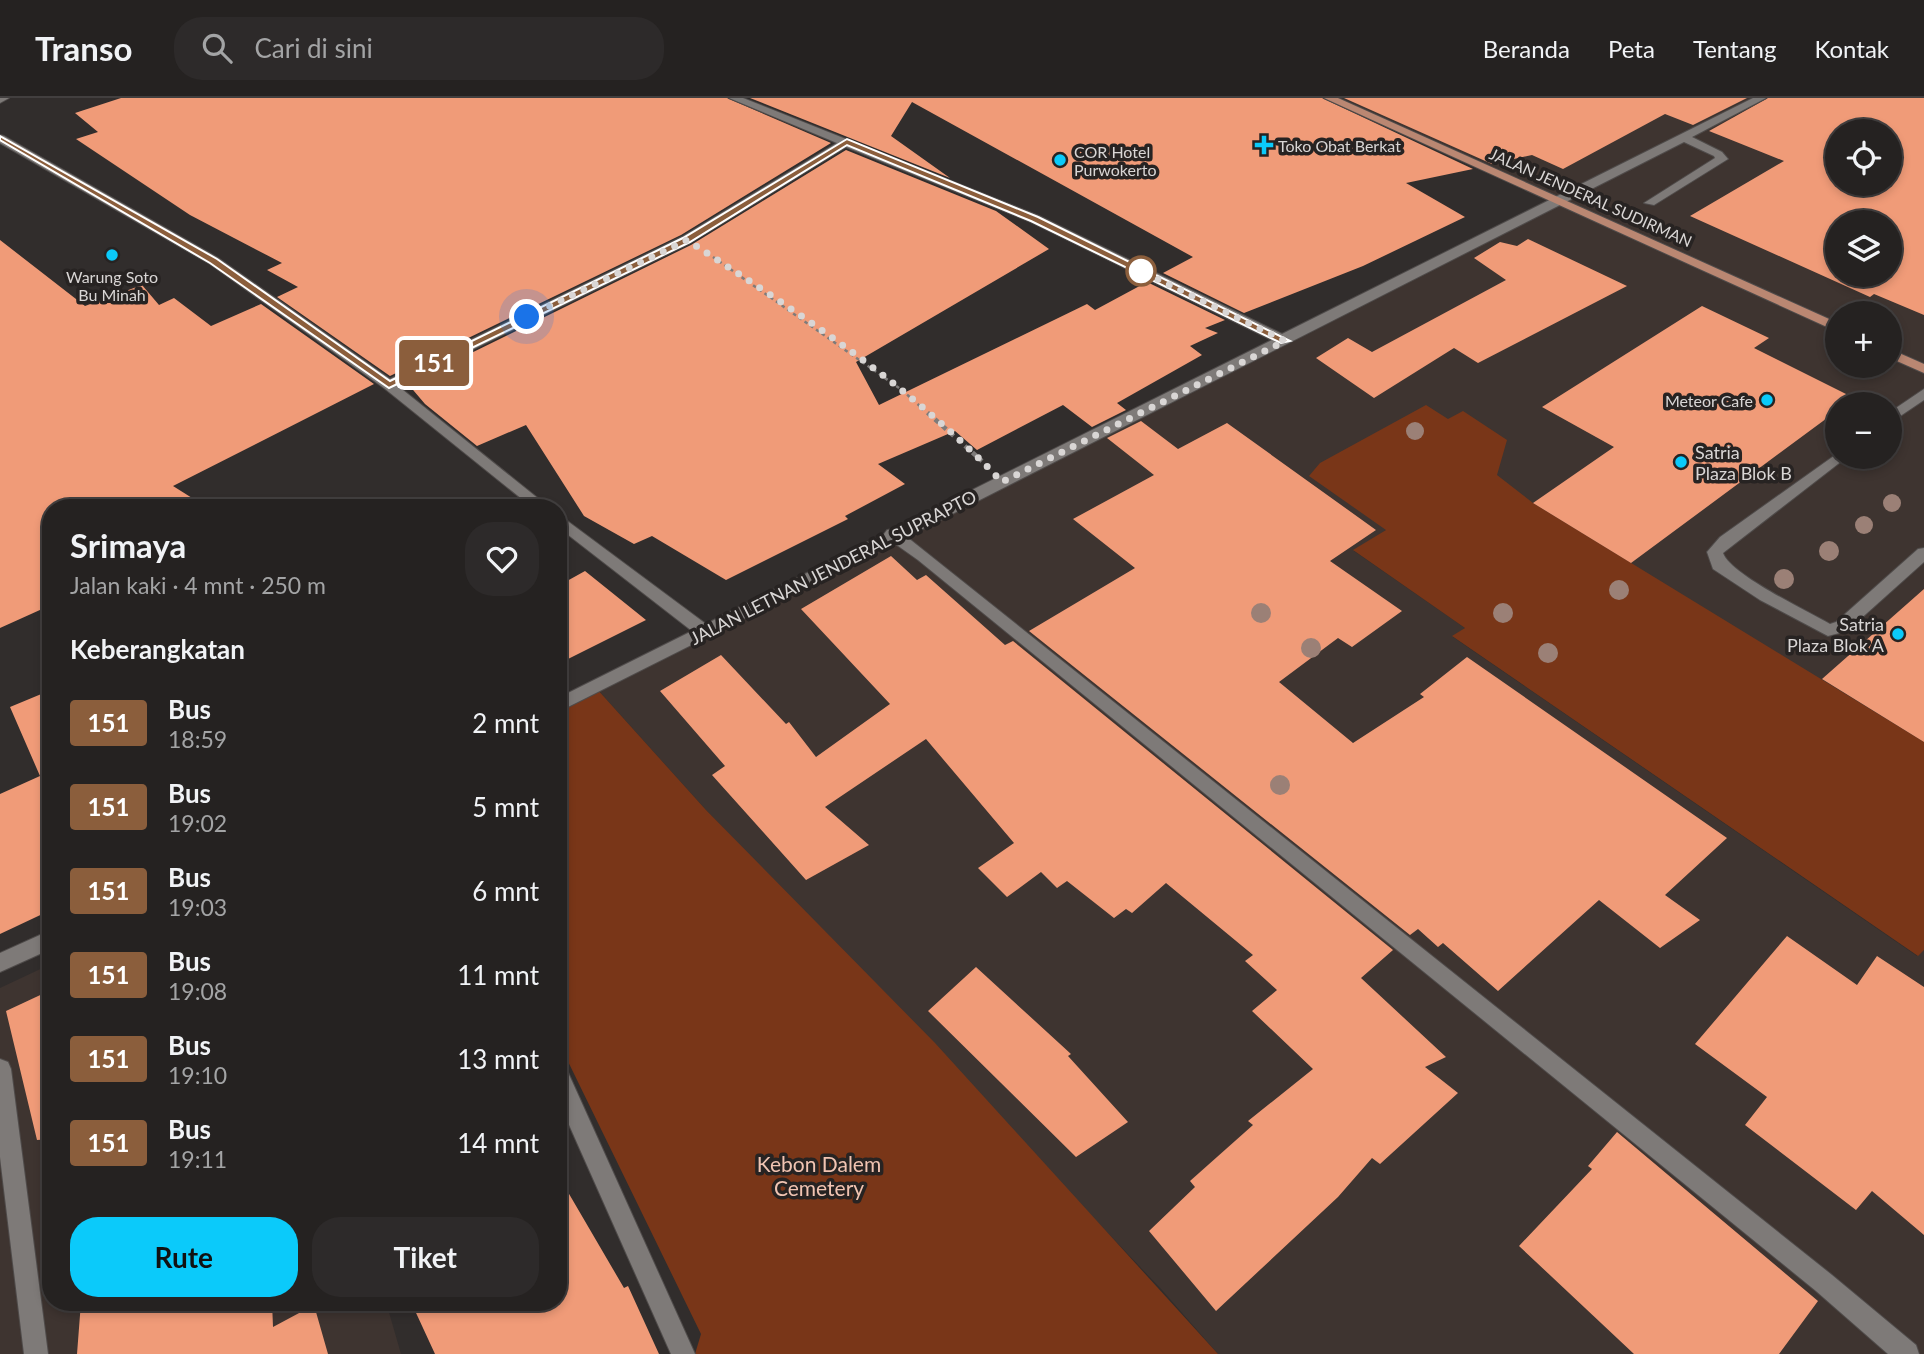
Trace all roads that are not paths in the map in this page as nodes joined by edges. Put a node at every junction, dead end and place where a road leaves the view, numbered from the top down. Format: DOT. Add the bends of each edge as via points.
graph roads {
  1 [pos="734,98"];
  2 [pos="1329,98"];
  3 [pos="1761,98"];
  4 [pos="0,138"];
  5 [pos="1685,138"];
  6 [pos="847,142"];
  7 [pos="1557,201"];
  8 [pos="1650,203"];
  9 [pos="1825,322"];
  10 [pos="1285,341"];
  11 [pos="1902,359"];
  12 [pos="1924,369"];
  13 [pos="389,385"];
  14 [pos="1924,393"];
  15 [pos="1902,409"];
  16 [pos="1825,468"];
  17 [pos="532,499"];
  18 [pos="567,526"];
  19 [pos="892,534"];
  20 [pos="1924,553"];
  21 [pos="705,632"];
  22 [pos="567,701"];
  23 [pos="42,943"];
  24 [pos="0,962"];
  25 [pos="0,1069"];
  26 [pos="567,1095"];
  27 [pos="36,1354"];
  28 [pos="683,1354"];
  29 [pos="1907,1354"];
  1 -- 6 [label="street"];
  2 -- 7 [label="main road, JALAN JENDERAL SUDIRMAN"];
  3 -- 5 [label="street, JALAN LETNAN JENDERAL SUPRAPTO"];
  4 -- 13 [label="street" via="214,261"];
  5 -- 7 [label="street, JALAN LETNAN JENDERAL SUPRAPTO"];
  5 -- 8 [label="street" via="1722,159"];
  6 -- 10 [label="street" via="1035,219"];
  6 -- 13 [label="street" via="687,240"];
  7 -- 9 [label="main road, JALAN JENDERAL SUDIRMAN"];
  7 -- 10 [label="street, JALAN LETNAN JENDERAL SUPRAPTO"];
  10 -- 19 [label="street, JALAN LETNAN JENDERAL SUPRAPTO"];
  11 -- 12 [label="main road"];
  13 -- 17 [label="street"];
  14 -- 15 [label="street"];
  16 -- 20 [label="street" via="1725,541 1715,552 1719,565 1828,630 1841,627"];
  18 -- 21 [label="street"];
  19 -- 21 [label="street, JALAN LETNAN JENDERAL SUPRAPTO"];
  19 -- 29 [label="street"];
  21 -- 22 [label="street, JALAN LETNAN JENDERAL SUPRAPTO"];
  23 -- 24 [label="street"];
  25 -- 27 [label="street"];
  26 -- 28 [label="street"];
}
